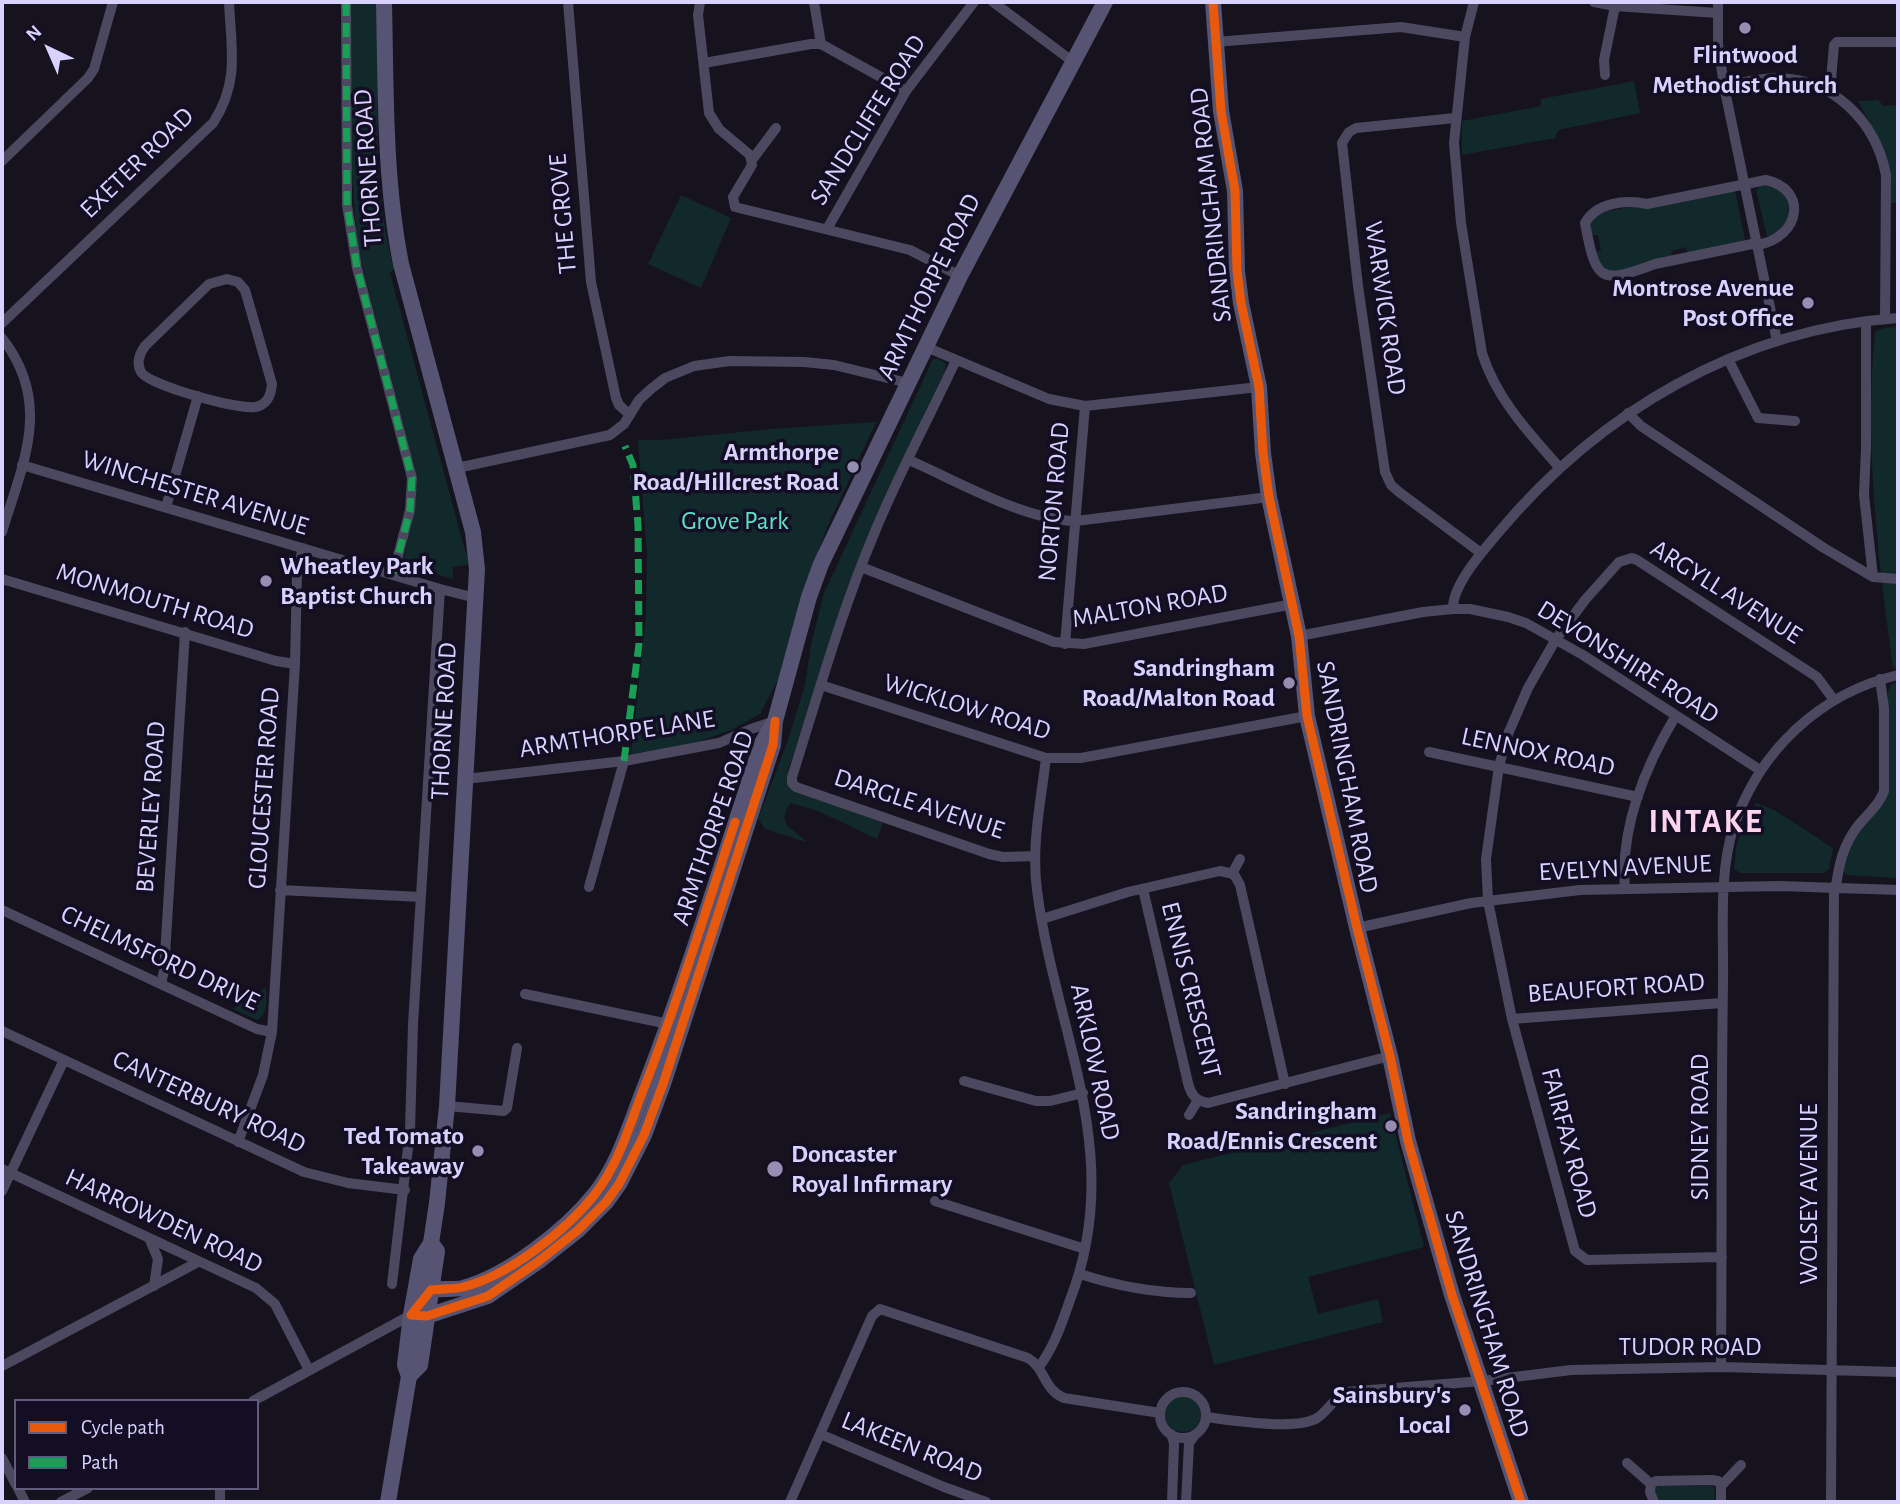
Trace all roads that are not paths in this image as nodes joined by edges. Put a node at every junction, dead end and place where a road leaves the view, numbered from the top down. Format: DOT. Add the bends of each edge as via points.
graph roads {
  1 [pos="113,2"];
  2 [pos="229,2"];
  3 [pos="345,2"];
  4 [pos="384,2"];
  5 [pos="568,2"];
  6 [pos="700,2"];
  7 [pos="814,2"];
  8 [pos="974,2"];
  9 [pos="993,2"];
  10 [pos="1105,2"];
  11 [pos="1213,2"];
  12 [pos="1474,2"];
  13 [pos="1594,2"];
  14 [pos="1615,6"];
  15 [pos="1718,8"];
  16 [pos="1465,37"];
  17 [pos="1897,42"];
  18 [pos="1214,43"];
  19 [pos="821,44"];
  20 [pos="1072,61"];
  21 [pos="704,63"];
  22 [pos="1605,75"];
  23 [pos="1724,86"];
  24 [pos="906,91"];
  25 [pos="1830,92"];
  26 [pos="1455,118"];
  27 [pos="776,128"];
  28 [pos="752,160"];
  29 [pos="2,161"];
  30 [pos="1745,184"];
  31 [pos="827,229"];
  32 [pos="1758,244"];
  33 [pos="960,276"];
  34 [pos="1898,318"];
  35 [pos="1885,319"];
  36 [pos="1866,322"];
  37 [pos="2,323"];
  38 [pos="2,338"];
  39 [pos="1777,341"];
  40 [pos="926,347"];
  41 [pos="1728,359"];
  42 [pos="956,360"];
  43 [pos="908,383"];
  44 [pos="1259,387"];
  45 [pos="198,396"];
  46 [pos="1085,406"];
  47 [pos="1628,413"];
  48 [pos="630,415"];
  49 [pos="1795,421"];
  50 [pos="909,460"];
  51 [pos="22,465"];
  52 [pos="1559,467"];
  53 [pos="457,468"];
  54 [pos="1269,497"];
  55 [pos="166,507"];
  56 [pos="1076,521"];
  57 [pos="2,532"];
  58 [pos="303,548"];
  59 [pos="1481,553"];
  60 [pos="861,567"];
  61 [pos="393,575"];
  62 [pos="1873,577"];
  63 [pos="2,579"];
  64 [pos="1898,579"];
  65 [pos="440,589"];
  66 [pos="476,598"];
  67 [pos="1293,604"];
  68 [pos="1453,609"];
  69 [pos="185,632"];
  70 [pos="1299,636"];
  71 [pos="1556,639"];
  72 [pos="1065,644"];
  73 [pos="295,664"];
  74 [pos="1898,675"];
  75 [pos="1880,679"];
  76 [pos="821,684"];
  77 [pos="1833,700"];
  78 [pos="1307,716"];
  79 [pos="1675,717"];
  80 [pos="775,722"];
  81 [pos="1429,752"];
  82 [pos="1046,758"];
  83 [pos="624,761"];
  84 [pos="1499,766"];
  85 [pos="1760,771"];
  86 [pos="465,779"];
  87 [pos="1638,797"];
  88 [pos="1035,856"];
  89 [pos="1240,859"];
  90 [pos="1232,873"];
  91 [pos="1724,886"];
  92 [pos="1835,886"];
  93 [pos="589,887"];
  94 [pos="1143,889"];
  95 [pos="1625,889"];
  96 [pos="280,890"];
  97 [pos="1898,890"];
  98 [pos="421,897"];
  99 [pos="1488,901"];
  100 [pos="2,910"];
  101 [pos="1042,919"];
  102 [pos="1357,928"];
  103 [pos="161,984"];
  104 [pos="524,994"];
  105 [pos="1723,1003"];
  106 [pos="1512,1019"];
  107 [pos="676,1025"];
  108 [pos="2,1031"];
  109 [pos="272,1032"];
  110 [pos="517,1048"];
  111 [pos="1390,1056"];
  112 [pos="64,1060"];
  113 [pos="964,1081"];
  114 [pos="1285,1084"];
  115 [pos="1083,1093"];
  116 [pos="1198,1100"];
  117 [pos="447,1106"];
  118 [pos="1189,1115"];
  119 [pos="237,1142"];
  120 [pos="6,1171"];
  121 [pos="405,1189"];
  122 [pos="2,1191"];
  123 [pos="935,1201"];
  124 [pos="150,1240"];
  125 [pos="431,1243"];
  126 [pos="1085,1249"];
  127 [pos="1722,1257"];
  128 [pos="198,1262"];
  129 [pos="1080,1274"];
  130 [pos="393,1284"];
  131 [pos="154,1286"];
  132 [pos="431,1290"];
  133 [pos="1191,1293"];
  134 [pos="411,1315"];
  135 [pos="427,1316"];
  136 [pos="2,1366"];
  137 [pos="1039,1367"];
  138 [pos="1721,1367"];
  139 [pos="309,1370"];
  140 [pos="1831,1371"];
  141 [pos="1898,1372"];
  142 [pos="409,1376"];
  143 [pos="1482,1381"];
  144 [pos="257,1399"];
  145 [pos="1160,1413"];
  146 [pos="1206,1418"];
  147 [pos="820,1434"];
  148 [pos="1171,1434"];
  149 [pos="1195,1435"];
  150 [pos="2,1458"];
  151 [pos="1627,1463"];
  152 [pos="1741,1465"];
  153 [pos="14,1480"];
  154 [pos="1651,1484"];
  155 [pos="1721,1486"];
  156 [pos="84,1490"];
  157 [pos="61,1502"];
  158 [pos="388,1502"];
  159 [pos="790,1502"];
  160 [pos="986,1502"];
  161 [pos="1172,1502"];
  162 [pos="1186,1502"];
  163 [pos="1521,1502"];
  164 [pos="1654,1502"];
  165 [pos="1721,1502"];
  166 [pos="1831,1502"];
  1 -- 29 [label="street" via="88,78"];
  2 -- 37 [label="street, EXETER ROAD" via="230,87 213,123"];
  3 -- 61 [label="street, THORNE ROAD" via="350,236 412,478 410,510"];
  4 -- 53 [label="street, THORNE ROAD" via="388,166 395,233"];
  5 -- 48 [label="street, THE GROVE" via="591,282 616,398"];
  6 -- 21 [label="street"];
  7 -- 19 [label="street"];
  8 -- 24 [label="street, SANDCLIFFE ROAD"];
  9 -- 20 [label="street"];
  10 -- 20 [label="street, ARMTHORPE ROAD"];
  11 -- 18 [label="street, SANDRINGHAM ROAD"];
  12 -- 16 [label="street"];
  13 -- 14 [label="street"];
  14 -- 15 [label="street"];
  14 -- 22 [label="street"];
  15 -- 23 [label="street"];
  16 -- 18 [label="street" via="1401,27"];
  16 -- 26 [label="street"];
  17 -- 25 [label="street" via="1837,42"];
  18 -- 44 [label="street, SANDRINGHAM ROAD" via="1235,191 1241,303"];
  19 -- 21 [label="street"];
  19 -- 24 [label="street"];
  20 -- 33 [label="street, ARMTHORPE ROAD"];
  21 -- 28 [label="street" via="713,122"];
  23 -- 25 [label="street" via="1780,78"];
  23 -- 30 [label="street"];
  24 -- 31 [label="street, SANDCLIFFE ROAD"];
  25 -- 35 [label="street" via="1858,115 1883,160 1887,195"];
  26 -- 52 [label="street" via="1461,223 1482,353 1511,411"];
  26 -- 59 [label="street, WARWICK ROAD" via="1356,128 1342,143 1385,472 1399,492"];
  27 -- 28 [label="street"];
  28 -- 31 [label="street" via="733,197 735,207"];
  30 -- 32 [label="street"];
  30 -- 32 [label="street" via="1766,180 1783,187 1794,212 1783,235"];
  30 -- 32 [label="street" via="1647,204 1632,201 1602,207 1585,223 1591,257 1611,276"];
  31 -- 33 [label="street" via="910,250"];
  32 -- 39 [label="street"];
  33 -- 40 [label="street, ARMTHORPE ROAD"];
  34 -- 35 [label="street"];
  35 -- 36 [label="street"];
  36 -- 39 [label="street"];
  36 -- 62 [label="street" via="1864,495"];
  38 -- 51 [label="street" via="30,399 29,442"];
  39 -- 41 [label="street"];
  40 -- 42 [label="street"];
  40 -- 43 [label="street, ARMTHORPE ROAD"];
  41 -- 47 [label="street"];
  41 -- 49 [label="street" via="1758,418"];
  42 -- 46 [label="street" via="1049,399"];
  42 -- 50 [label="street"];
  43 -- 48 [label="street" via="834,365 718,363 694,366 665,378 639,400"];
  43 -- 80 [label="street, ARMTHORPE ROAD" via="821,564"];
  44 -- 46 [label="street"];
  44 -- 54 [label="street, SANDRINGHAM ROAD"];
  45 -- 45 [label="street" via="250,409 261,406 272,391 245,290 238,282 228,279 209,284 139,354 141,372 148,379"];
  45 -- 55 [label="street"];
  46 -- 56 [label="street, NORTON ROAD"];
  47 -- 52 [label="street"];
  47 -- 62 [label="street" via="1641,426"];
  48 -- 53 [label="street" via="610,435"];
  50 -- 56 [label="street" via="1028,512"];
  50 -- 60 [label="street"];
  51 -- 55 [label="street, WINCHESTER AVENUE"];
  51 -- 57 [label="street"];
  52 -- 59 [label="street"];
  53 -- 66 [label="street, THORNE ROAD" via="476,549"];
  54 -- 56 [label="street"];
  54 -- 67 [label="street, SANDRINGHAM ROAD"];
  55 -- 58 [label="street, WINCHESTER AVENUE"];
  56 -- 72 [label="street, NORTON ROAD"];
  58 -- 61 [label="street, WINCHESTER AVENUE"];
  58 -- 73 [label="street, GLOUCESTER ROAD" via="297,572"];
  59 -- 68 [label="street" via="1455,593"];
  60 -- 72 [label="street, MALTON ROAD"];
  60 -- 76 [label="street"];
  61 -- 65 [label="street, WINCHESTER AVENUE"];
  62 -- 64 [label="street"];
  63 -- 69 [label="street, MONMOUTH ROAD"];
  65 -- 66 [label="street, WINCHESTER AVENUE"];
  65 -- 98 [label="street, THORNE ROAD"];
  66 -- 86 [label="street, THORNE ROAD"];
  67 -- 70 [label="street, SANDRINGHAM ROAD"];
  67 -- 72 [label="street, MALTON ROAD"];
  68 -- 70 [label="street, DEVONSHIRE ROAD"];
  68 -- 71 [label="street, DEVONSHIRE ROAD" via="1508,617"];
  69 -- 73 [label="street, MONMOUTH ROAD"];
  69 -- 103 [label="street, BEVERLEY ROAD"];
  70 -- 78 [label="street, SANDRINGHAM ROAD"];
  71 -- 77 [label="street, ARGYLL AVENUE" via="1619,562 1632,558 1817,677"];
  71 -- 79 [label="street, DEVONSHIRE ROAD"];
  71 -- 84 [label="street, ARGYLL AVENUE" via="1528,688"];
  73 -- 96 [label="street, GLOUCESTER ROAD"];
  74 -- 75 [label="street, SIDNEY ROAD"];
  75 -- 77 [label="street, SIDNEY ROAD"];
  75 -- 92 [label="street, WOLSEY AVENUE" via="1884,791 1845,846"];
  76 -- 82 [label="street, WICKLOW ROAD"];
  76 -- 88 [label="street, DARGLE AVENUE" via="792,776 796,787 989,854"];
  77 -- 85 [label="street, SIDNEY ROAD" via="1801,724"];
  78 -- 82 [label="street, WICKLOW ROAD" via="1082,758"];
  78 -- 102 [label="street, SANDRINGHAM ROAD"];
  79 -- 85 [label="street, DEVONSHIRE ROAD"];
  79 -- 87 [label="street" via="1658,745"];
  80 -- 83 [label="street, ARMTHORPE LANE" via="719,743"];
  80 -- 107 [label="street, ARMTHORPE ROAD" via="773,745"];
  81 -- 84 [label="street, LENNOX ROAD"];
  82 -- 88 [label="street, ARKLOW ROAD"];
  83 -- 86 [label="street, ARMTHORPE LANE"];
  83 -- 93 [label="street"];
  84 -- 87 [label="street, LENNOX ROAD"];
  84 -- 99 [label="street, ARGYLL AVENUE" via="1486,859"];
  85 -- 91 [label="street, SIDNEY ROAD" via="1734,826"];
  86 -- 117 [label="street, THORNE ROAD"];
  87 -- 95 [label="street" via="1627,844"];
  88 -- 101 [label="street, ARKLOW ROAD"];
  89 -- 90 [label="street"];
  90 -- 94 [label="street"];
  90 -- 114 [label="street" via="1240,885"];
  91 -- 92 [label="street, EVELYN AVENUE"];
  91 -- 95 [label="street, EVELYN AVENUE"];
  91 -- 105 [label="street, SIDNEY ROAD"];
  92 -- 97 [label="street, EVELYN AVENUE"];
  92 -- 140 [label="street, WOLSEY AVENUE"];
  94 -- 101 [label="street"];
  94 -- 116 [label="street, ENNIS CRESCENT" via="1188,1083"];
  95 -- 99 [label="street, EVELYN AVENUE"];
  96 -- 98 [label="street"];
  96 -- 109 [label="street, GLOUCESTER ROAD"];
  98 -- 121 [label="street, THORNE ROAD"];
  99 -- 102 [label="street, EVELYN AVENUE"];
  99 -- 106 [label="street, FAIRFAX ROAD"];
  100 -- 103 [label="street, CHELMSFORD DRIVE"];
  101 -- 115 [label="street, ARKLOW ROAD"];
  102 -- 111 [label="street, SANDRINGHAM ROAD"];
  103 -- 109 [label="street, CHELMSFORD DRIVE"];
  104 -- 107 [label="street"];
  105 -- 106 [label="street, BEAUFORT ROAD"];
  105 -- 127 [label="street, SIDNEY ROAD"];
  106 -- 127 [label="street, FAIRFAX ROAD" via="1575,1251 1587,1259"];
  107 -- 132 [label="street, ARMTHORPE ROAD" via="616,1160 576,1216 500,1271 461,1288"];
  107 -- 135 [label="street, ARMTHORPE ROAD" via="644,1135 606,1202 549,1254 488,1296"];
  108 -- 112 [label="street, CANTERBURY ROAD"];
  109 -- 119 [label="street, CHELMSFORD DRIVE" via="263,1074"];
  110 -- 117 [label="street" via="504,1111"];
  111 -- 114 [label="street, ENNIS CRESCENT"];
  111 -- 143 [label="street, SANDRINGHAM ROAD" via="1411,1151"];
  112 -- 119 [label="street, CANTERBURY ROAD"];
  112 -- 120 [label="street"];
  113 -- 115 [label="street" via="1036,1101"];
  114 -- 116 [label="street, ENNIS CRESCENT" via="1208,1103"];
  115 -- 126 [label="street, ARKLOW ROAD" via="1093,1196"];
  116 -- 118 [label="street, ENNIS CRESCENT"];
  117 -- 125 [label="street, THORNE ROAD"];
  119 -- 121 [label="street, CANTERBURY ROAD" via="304,1172 348,1183"];
  120 -- 122 [label="street"];
  120 -- 124 [label="street, HARROWDEN ROAD"];
  121 -- 130 [label="street, THORNE ROAD"];
  123 -- 126 [label="street"];
  124 -- 128 [label="street, HARROWDEN ROAD"];
  124 -- 131 [label="street" via="158,1259"];
  125 -- 132 [label="street, THORNE ROAD" via="437,1251"];
  125 -- 134 [label="street, THORNE ROAD" via="421,1259"];
  126 -- 129 [label="street, ARKLOW ROAD"];
  127 -- 138 [label="street, SIDNEY ROAD"];
  128 -- 131 [label="street"];
  128 -- 139 [label="street, HARROWDEN ROAD" via="256,1288 275,1304"];
  129 -- 133 [label="street" via="1114,1285"];
  129 -- 137 [label="street, ARKLOW ROAD" via="1055,1341"];
  131 -- 136 [label="street"];
  132 -- 134 [label="street"];
  132 -- 135 [label="street, THORNE ROAD"];
  134 -- 135 [label="street, ARMTHORPE ROAD"];
  134 -- 139 [label="street"];
  134 -- 142 [label="street, THORNE ROAD" via="405,1365"];
  135 -- 142 [label="street, THORNE ROAD" via="420,1365"];
  137 -- 145 [label="street" via="1052,1391 1064,1398"];
  137 -- 147 [label="street" via="1028,1358 880,1309 872,1316"];
  138 -- 140 [label="street, TUDOR ROAD"];
  138 -- 143 [label="street, TUDOR ROAD" via="1571,1370"];
  139 -- 144 [label="street"];
  140 -- 141 [label="street, TUDOR ROAD"];
  140 -- 166 [label="street, WOLSEY AVENUE"];
  142 -- 158 [label="street, THORNE ROAD"];
  143 -- 146 [label="street, TUDOR ROAD" via="1345,1392 1323,1414 1307,1422"];
  143 -- 163 [label="street, SANDRINGHAM ROAD"];
  145 -- 146 [label="street" via="1170,1396 1183,1392 1199,1398"];
  145 -- 148 [label="street" via="1162,1425"];
  146 -- 149 [label="street"];
  147 -- 159 [label="street"];
  147 -- 160 [label="street, LAKEEN ROAD"];
  148 -- 149 [label="street" via="1180,1438"];
  148 -- 161 [label="street"];
  149 -- 162 [label="street" via="1189,1443"];
  150 -- 153 [label="street"];
  151 -- 154 [label="street"];
  152 -- 155 [label="street"];
  154 -- 155 [label="street" via="1712,1480"];
  154 -- 164 [label="street"];
  155 -- 165 [label="street"];
  156 -- 157 [label="street"];
}
